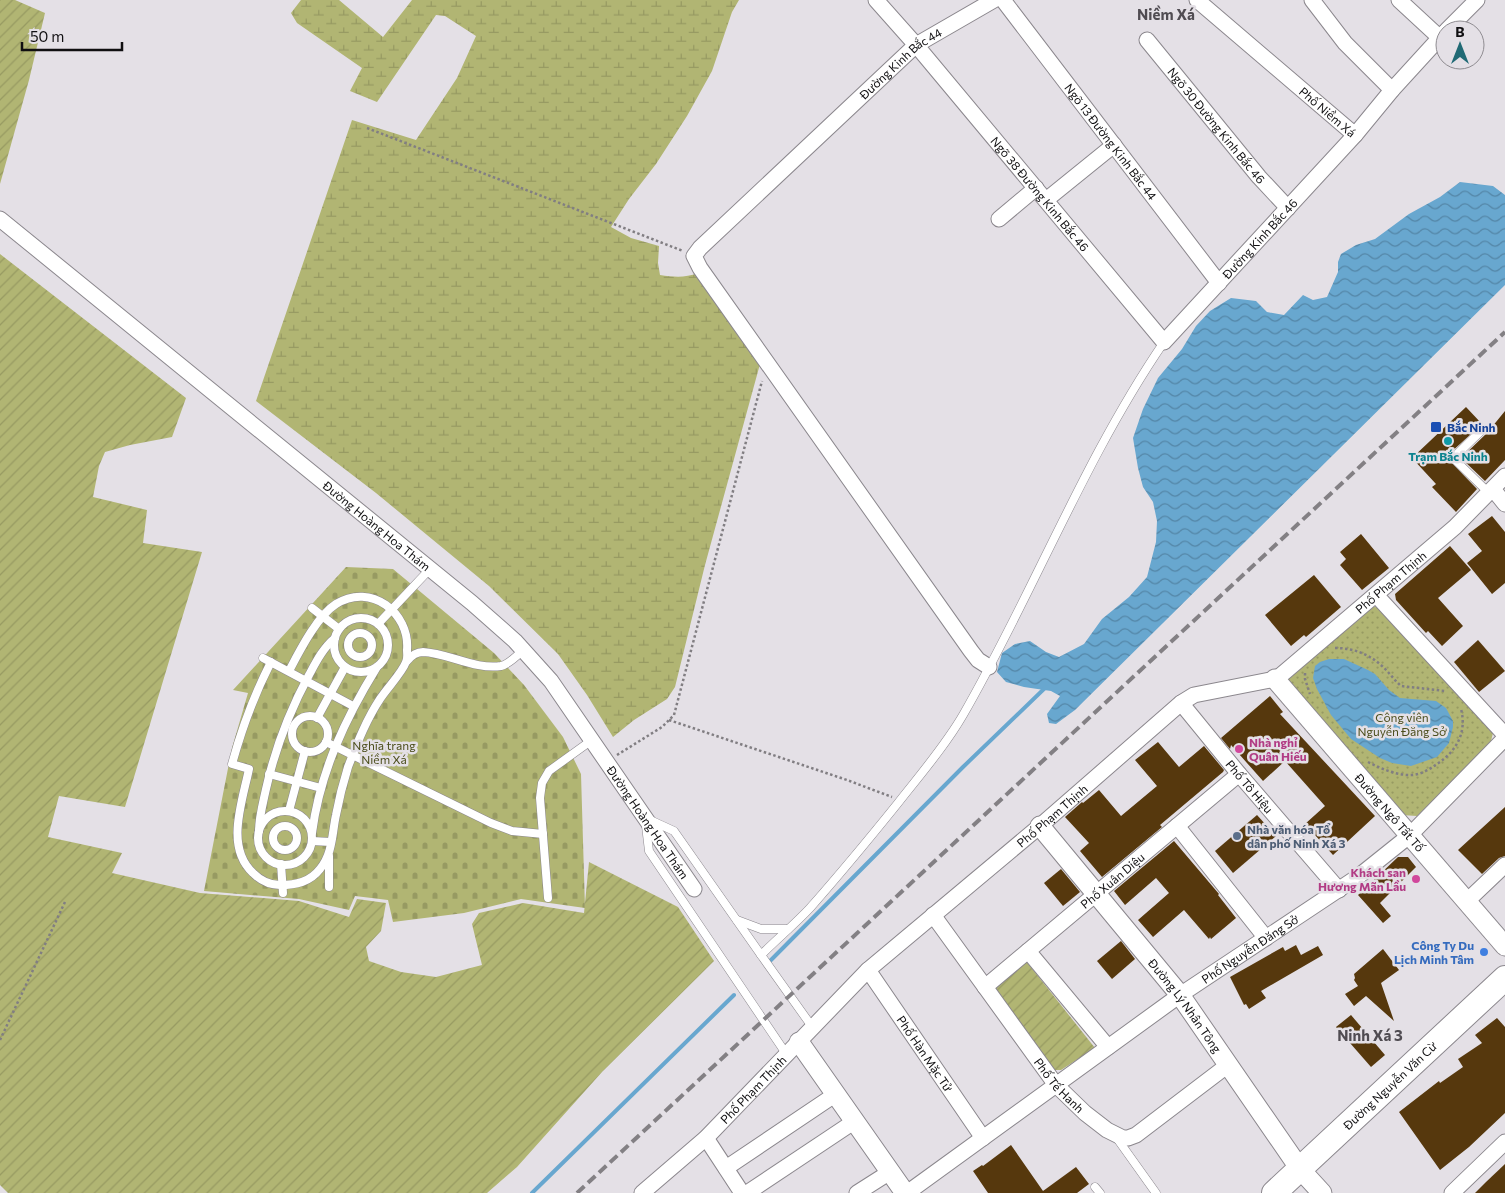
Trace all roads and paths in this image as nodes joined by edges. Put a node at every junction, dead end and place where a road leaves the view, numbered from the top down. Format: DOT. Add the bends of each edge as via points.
graph roads {
  1 [pos="876,0"];
  2 [pos="994,0"];
  3 [pos="1003,0"];
  4 [pos="1198,0"];
  5 [pos="1312,0"];
  6 [pos="1399,0"];
  7 [pos="1477,0"];
  8 [pos="1457,20"];
  9 [pos="1435,26"];
  10 [pos="1147,40"];
  11 [pos="1435,43"];
  12 [pos="916,45"];
  13 [pos="1392,90"];
  14 [pos="367,128"];
  15 [pos="1355,135"];
  16 [pos="1114,145"];
  17 [pos="1036,188"];
  18 [pos="1046,200"];
  19 [pos="1288,208"];
  20 [pos="0,219"];
  21 [pos="999,219"];
  22 [pos="694,256"];
  23 [pos="1219,283"];
  24 [pos="1164,342"];
  25 [pos="767,363"];
  26 [pos="1483,429"];
  27 [pos="1505,476"];
  28 [pos="1491,491"];
  29 [pos="1505,504"];
  30 [pos="430,569"];
  31 [pos="1376,595"];
  32 [pos="312,608"];
  33 [pos="391,609"];
  34 [pos="323,616"];
  35 [pos="358,618"];
  36 [pos="378,624"];
  37 [pos="339,629"];
  38 [pos="359,633"];
  39 [pos="335,638"];
  40 [pos="388,641"];
  41 [pos="372,643"];
  42 [pos="349,647"];
  43 [pos="334,648"];
  44 [pos="1329,649"];
  45 [pos="523,650"];
  46 [pos="363,656"];
  47 [pos="263,658"];
  48 [pos="407,661"];
  49 [pos="272,662"];
  50 [pos="346,667"];
  51 [pos="377,667"];
  52 [pos="989,667"];
  53 [pos="1307,667"];
  54 [pos="289,671"];
  55 [pos="365,671"];
  56 [pos="1275,679"];
  57 [pos="306,681"];
  58 [pos="1446,692"];
  59 [pos="330,694"];
  60 [pos="1313,699"];
  61 [pos="1460,702"];
  62 [pos="1181,703"];
  63 [pos="353,706"];
  64 [pos="318,718"];
  65 [pos="669,720"];
  66 [pos="1505,737"];
  67 [pos="592,740"];
  68 [pos="326,742"];
  69 [pos="335,746"];
  70 [pos="305,751"];
  71 [pos="353,755"];
  72 [pos="607,761"];
  73 [pos="1367,762"];
  74 [pos="269,774"];
  75 [pos="1239,774"];
  76 [pos="296,781"];
  77 [pos="321,788"];
  78 [pos="900,800"];
  79 [pos="289,811"];
  80 [pos="268,817"];
  81 [pos="646,818"];
  82 [pos="306,821"];
  83 [pos="1040,826"];
  84 [pos="1177,826"];
  85 [pos="278,828"];
  86 [pos="294,830"];
  87 [pos="259,831"];
  88 [pos="543,834"];
  89 [pos="1409,836"];
  90 [pos="312,837"];
  91 [pos="331,842"];
  92 [pos="275,844"];
  93 [pos="292,847"];
  94 [pos="330,851"];
  95 [pos="264,854"];
  96 [pos="302,859"];
  97 [pos="281,864"];
  98 [pos="1505,865"];
  99 [pos="329,887"];
  100 [pos="283,889"];
  101 [pos="694,889"];
  102 [pos="1339,890"];
  103 [pos="1096,894"];
  104 [pos="548,898"];
  105 [pos="65,902"];
  106 [pos="1466,902"];
  107 [pos="933,915"];
  108 [pos="736,919"];
  109 [pos="788,929"];
  110 [pos="1266,938"];
  111 [pos="1505,946"];
  112 [pos="1028,951"];
  113 [pos="760,955"];
  114 [pos="868,970"];
  115 [pos="1505,978"];
  116 [pos="985,987"];
  117 [pos="1180,995"];
  118 [pos="813,1028"];
  119 [pos="0,1040"];
  120 [pos="1108,1047"];
  121 [pos="793,1049"];
  122 [pos="1228,1066"];
  123 [pos="1056,1085"];
  124 [pos="836,1094"];
  125 [pos="855,1121"];
  126 [pos="1114,1134"];
  127 [pos="706,1138"];
  128 [pos="983,1138"];
  129 [pos="1505,1142"];
  130 [pos="726,1168"];
  131 [pos="1300,1169"];
  132 [pos="890,1172"];
  133 [pos="642,1193"];
  134 [pos="742,1193"];
  135 [pos="747,1193"];
  136 [pos="857,1193"];
  137 [pos="906,1193"];
  138 [pos="1156,1193"];
  139 [pos="1274,1193"];
  140 [pos="1322,1193"];
  141 [pos="1452,1193"];
  1 -- 12 [label="street, Ngõ 38 Đường Kinh Bắc 46"];
  2 -- 12 [label="street, Đường Kinh Bắc 44"];
  3 -- 16 [label="street, Ngõ 13 Đường Kinh Bắc 44"];
  4 -- 15 [label="street, Phố Niềm Xá"];
  5 -- 13 [label="street" via="1345,43"];
  6 -- 9 [label="street"];
  7 -- 8 [label="street, Phố Niềm Xá"];
  10 -- 19 [label="street, Ngõ 30 Đường Kinh Bắc 46" via="1258,177"];
  11 -- 13 [label="street, Phố Niềm Xá"];
  12 -- 17 [label="street, Ngõ 38 Đường Kinh Bắc 46"];
  12 -- 22 [label="street, Đường Kinh Bắc 44"];
  13 -- 15 [label="street, Phố Niềm Xá"];
  14 -- 22 [label="path"];
  15 -- 19 [label="street, Đường Kinh Bắc 46"];
  16 -- 18 [label="street"];
  16 -- 23 [label="street, Ngõ 13 Đường Kinh Bắc 44"];
  17 -- 18 [label="street, Ngõ 38 Đường Kinh Bắc 46"];
  17 -- 21 [label="street"];
  18 -- 24 [label="street, Ngõ 38 Đường Kinh Bắc 46"];
  19 -- 23 [label="street, Đường Kinh Bắc 46"];
  20 -- 30 [label="street, Đường Hoàng Hoa Thám"];
  22 -- 25 [label="street"];
  23 -- 24 [label="street, Đường Kinh Bắc 46"];
  24 -- 52 [label="lane" via="1139,378 1094,457"];
  25 -- 52 [label="street" via="978,660"];
  25 -- 65 [label="path" via="674,715"];
  26 -- 28 [label="lane" via="1453,458"];
  27 -- 28 [label="street, Phố Phạm Thịnh"];
  28 -- 29 [label="street"];
  28 -- 31 [label="street, Phố Phạm Thịnh" via="1455,527"];
  30 -- 33 [label="lane"];
  30 -- 45 [label="street, Đường Hoàng Hoa Thám"];
  31 -- 56 [label="street, Phố Phạm Thịnh"];
  31 -- 66 [label="street"];
  32 -- 34 [label="lane"];
  33 -- 34 [label="lane" via="380,601 358,597 337,603"];
  33 -- 36 [label="lane"];
  33 -- 48 [label="lane" via="407,633"];
  34 -- 37 [label="lane"];
  34 -- 54 [label="lane"];
  35 -- 36 [label="lane"];
  35 -- 37 [label="lane" via="349,620"];
  35 -- 38 [label="lane"];
  36 -- 40 [label="lane"];
  37 -- 39 [label="lane"];
  38 -- 41 [label="lane" via="367,635"];
  38 -- 42 [label="lane" via="350,639"];
  39 -- 43 [label="lane"];
  39 -- 57 [label="lane" via="325,647"];
  40 -- 41 [label="lane"];
  40 -- 51 [label="lane" via="386,655"];
  41 -- 46 [label="lane" via="370,652"];
  42 -- 43 [label="lane"];
  42 -- 46 [label="lane" via="352,653"];
  43 -- 50 [label="lane"];
  44 -- 58 [label="path" via="1345,648 1364,654 1382,666 1401,686"];
  45 -- 48 [label="lane" via="502,666 485,666 424,652 411,656"];
  45 -- 67 [label="street, Đường Hoàng Hoa Thám" via="550,681"];
  46 -- 55 [label="lane"];
  47 -- 49 [label="lane"];
  48 -- 71 [label="lane" via="376,706"];
  49 -- 54 [label="lane"];
  49 -- 100 [label="lane" via="248,714 232,764 249,770 238,830 242,861 258,878"];
  50 -- 55 [label="lane"];
  50 -- 59 [label="lane"];
  51 -- 55 [label="lane"];
  51 -- 63 [label="lane"];
  52 -- 78 [label="lane" via="961,717"];
  53 -- 60 [label="path" via="1305,679"];
  54 -- 57 [label="lane"];
  56 -- 62 [label="street, Phố Phạm Thịnh" via="1194,695"];
  56 -- 89 [label="street, Đường Ngô Tất Tố"];
  57 -- 59 [label="lane"];
  57 -- 74 [label="lane" via="278,741"];
  59 -- 63 [label="lane"];
  59 -- 64 [label="lane"];
  61 -- 73 [label="path" via="1461,736 1454,751 1432,768 1410,775"];
  62 -- 75 [label="street, Phố Tô Hiệu"];
  62 -- 83 [label="street, Phố Phạm Thịnh"];
  63 -- 69 [label="lane"];
  64 -- 68 [label="lane" via="327,727"];
  64 -- 70 [label="lane" via="304,717 293,728 295,743"];
  65 -- 72 [label="path"];
  65 -- 78 [label="path"];
  66 -- 89 [label="street, Phố Nguyễn Đăng Sở"];
  67 -- 72 [label="street, Đường Hoàng Hoa Thám"];
  67 -- 88 [label="lane" via="549,772 542,782"];
  68 -- 69 [label="lane"];
  68 -- 70 [label="lane" via="318,750"];
  69 -- 71 [label="lane"];
  69 -- 77 [label="lane"];
  70 -- 76 [label="lane"];
  71 -- 88 [label="lane" via="491,823 512,831"];
  71 -- 91 [label="lane" via="340,795"];
  72 -- 81 [label="street, Đường Hoàng Hoa Thám"];
  74 -- 76 [label="lane"];
  74 -- 87 [label="lane"];
  75 -- 84 [label="street, Phố Xuân Diệu"];
  75 -- 102 [label="street, Phố Tô Hiệu"];
  76 -- 77 [label="lane"];
  76 -- 79 [label="lane"];
  77 -- 90 [label="lane"];
  78 -- 109 [label="lane" via="809,909"];
  79 -- 80 [label="lane"];
  79 -- 82 [label="lane"];
  80 -- 85 [label="lane"];
  80 -- 87 [label="lane"];
  81 -- 101 [label="street, Đường Hoàng Hoa Thám"];
  81 -- 108 [label="lane" via="674,831"];
  81 -- 121 [label="lane" via="649,851"];
  82 -- 86 [label="lane"];
  82 -- 90 [label="lane"];
  83 -- 103 [label="street, Đường Lý Nhân Tông"];
  83 -- 107 [label="street, Phố Phạm Thịnh"];
  84 -- 103 [label="street, Phố Xuân Diệu"];
  84 -- 110 [label="street"];
  85 -- 86 [label="lane" via="285,826"];
  85 -- 92 [label="lane" via="273,835"];
  86 -- 93 [label="lane" via="297,838"];
  87 -- 95 [label="lane" via="258,839"];
  88 -- 104 [label="lane"];
  89 -- 102 [label="street, Phố Nguyễn Đăng Sở"];
  89 -- 106 [label="street, Đường Ngô Tất Tố"];
  90 -- 91 [label="lane"];
  90 -- 96 [label="lane" via="310,848"];
  91 -- 94 [label="lane"];
  92 -- 93 [label="lane" via="284,850"];
  92 -- 95 [label="lane"];
  93 -- 96 [label="lane"];
  94 -- 99 [label="lane"];
  94 -- 100 [label="lane" via="314,876"];
  95 -- 97 [label="lane"];
  96 -- 97 [label="lane"];
  97 -- 100 [label="lane"];
  98 -- 106 [label="street"];
  102 -- 110 [label="street, Phố Nguyễn Đăng Sở"];
  103 -- 112 [label="street, Phố Xuân Diệu"];
  103 -- 117 [label="street, Đường Lý Nhân Tông"];
  105 -- 119 [label="path"];
  106 -- 111 [label="street, Đường Ngô Tất Tố"];
  107 -- 114 [label="street, Phố Phạm Thịnh"];
  107 -- 116 [label="street, Phố Tế Hanh"];
  108 -- 109 [label="lane" via="761,929"];
  108 -- 113 [label="lane"];
  109 -- 113 [label="lane"];
  110 -- 117 [label="street, Phố Nguyễn Đăng Sở"];
  112 -- 116 [label="street, Phố Xuân Diệu"];
  112 -- 120 [label="street"];
  113 -- 118 [label="lane"];
  114 -- 118 [label="street, Phố Phạm Thịnh"];
  114 -- 128 [label="street, Phố Hàn Mặc Tử"];
  115 -- 131 [label="main road, Đường Nguyễn Văn Cừ"];
  116 -- 123 [label="street, Phố Tế Hanh"];
  117 -- 120 [label="street, Phố Nguyễn Đăng Sở"];
  117 -- 122 [label="street, Đường Lý Nhân Tông"];
  118 -- 121 [label="street, Phố Phạm Thịnh"];
  120 -- 123 [label="street, Phố Nguyễn Đăng Sở"];
  121 -- 124 [label="street"];
  121 -- 127 [label="street, Phố Phạm Thịnh"];
  122 -- 126 [label="street" via="1136,1135 1128,1138"];
  122 -- 131 [label="street, Đường Lý Nhân Tông"];
  123 -- 126 [label="street, Phố Tế Hanh" via="1085,1113"];
  123 -- 128 [label="street, Phố Nguyễn Đăng Sở"];
  124 -- 125 [label="street"];
  124 -- 130 [label="street"];
  125 -- 132 [label="street"];
  125 -- 135 [label="street"];
  126 -- 138 [label="lane"];
  127 -- 130 [label="street"];
  127 -- 133 [label="street, Phố Phạm Thịnh"];
  128 -- 137 [label="street, Phố Nguyễn Đăng Sở"];
  129 -- 141 [label="street"];
  130 -- 134 [label="street"];
  131 -- 139 [label="main road, Đường Nguyễn Văn Cừ"];
  131 -- 140 [label="street, Đường Lý Nhân Tông"];
  132 -- 136 [label="street"];
  132 -- 137 [label="street"];
}
